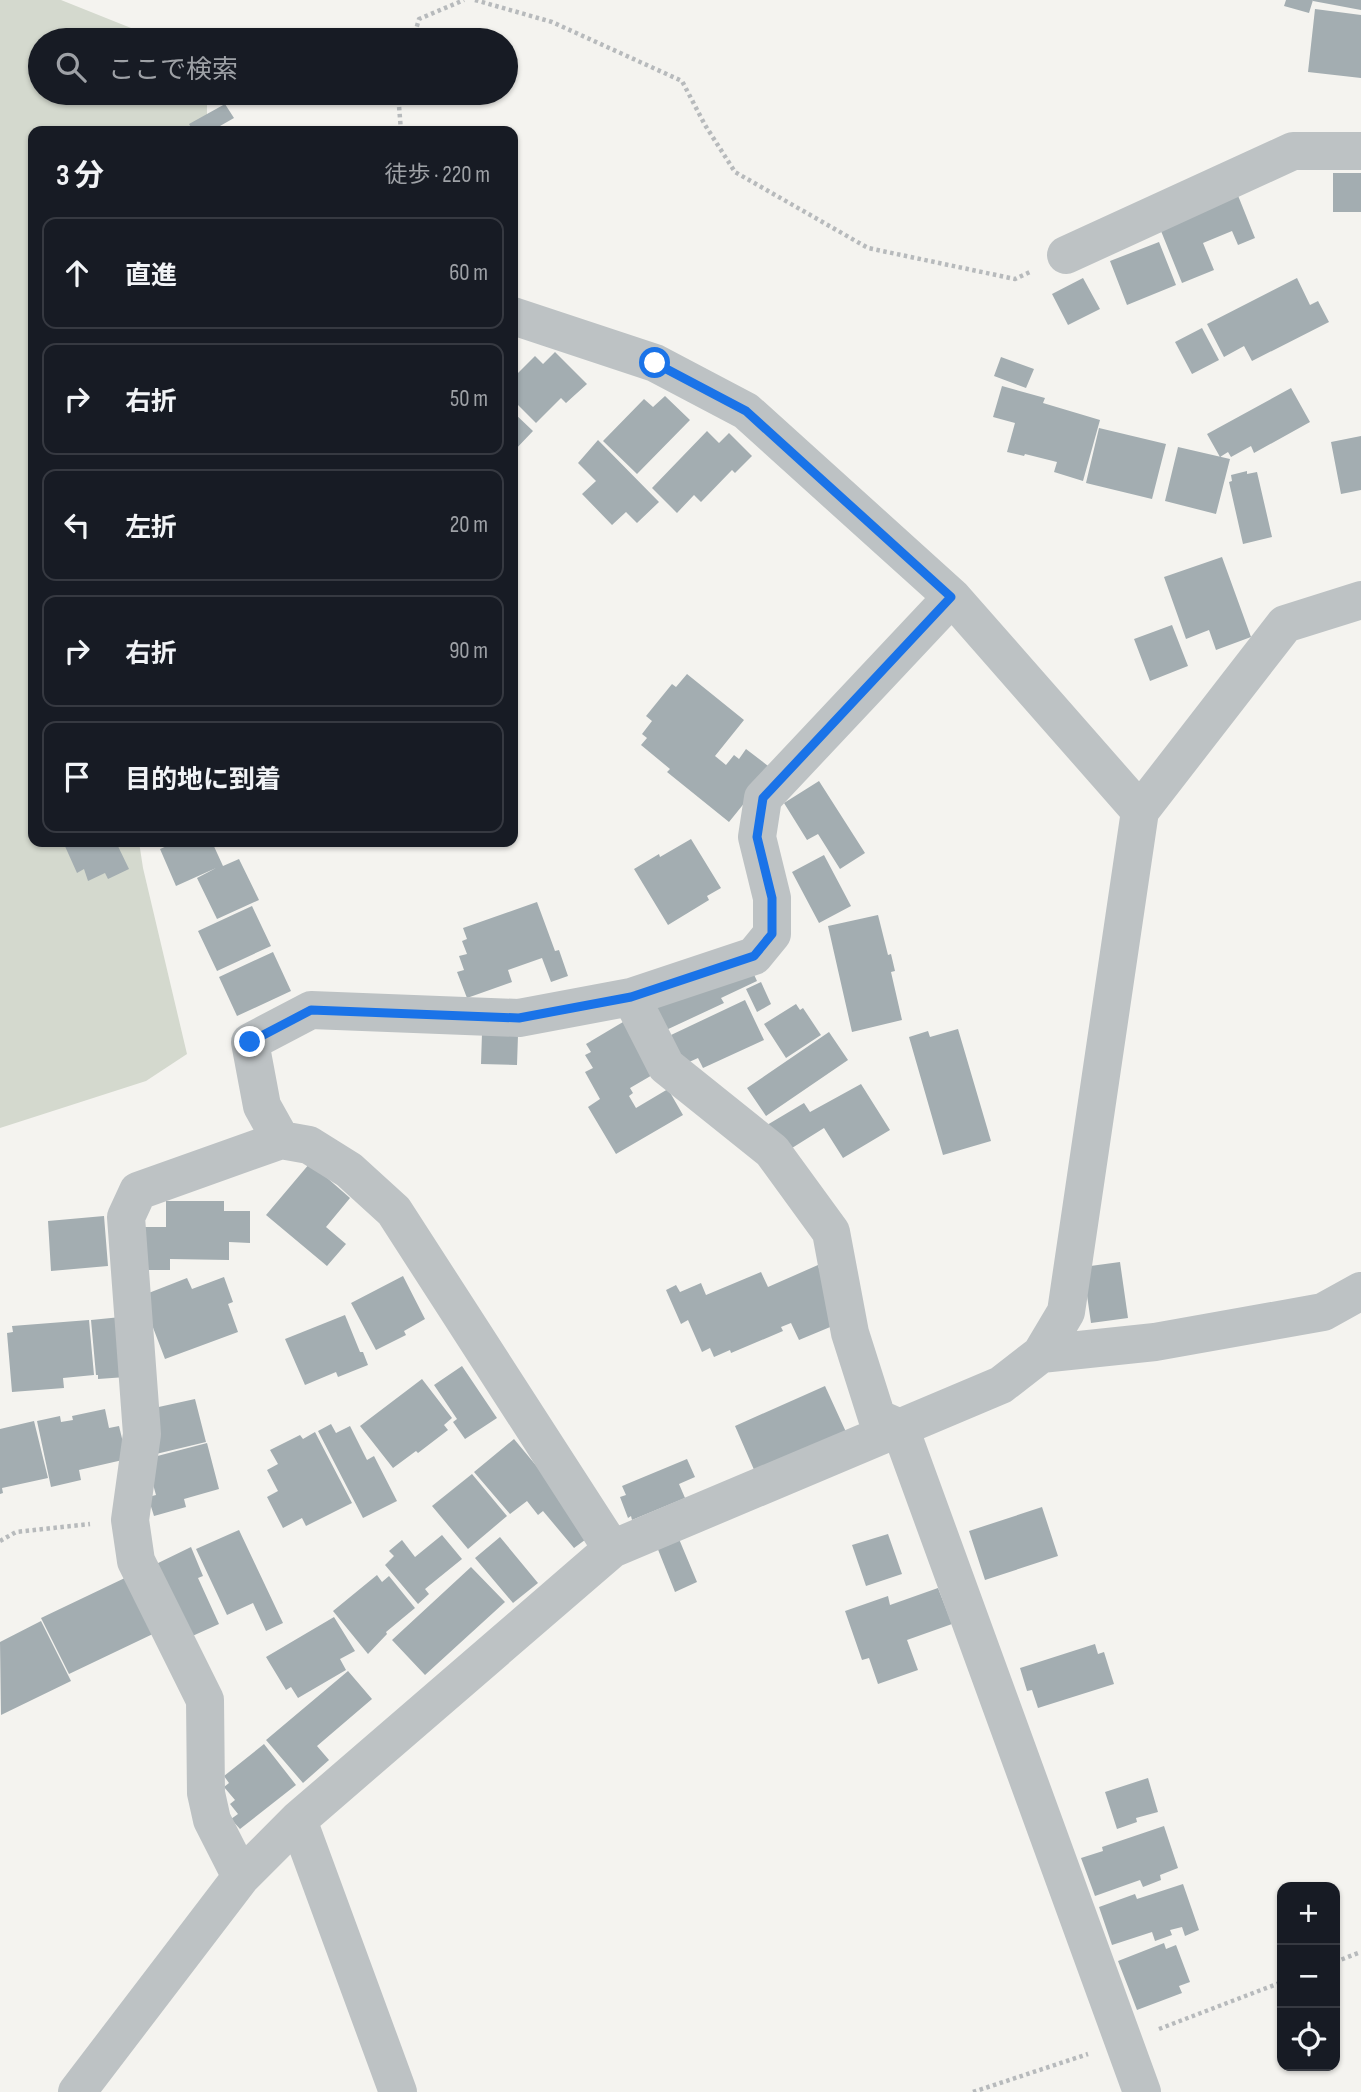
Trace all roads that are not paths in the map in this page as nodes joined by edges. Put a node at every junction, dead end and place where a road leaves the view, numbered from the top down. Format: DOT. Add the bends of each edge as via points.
graph roads {
  1 [pos="1361,151"];
  2 [pos="1066,255"];
  3 [pos="518,318"];
  4 [pos="951,597"];
  5 [pos="1361,600"];
  6 [pos="1140,811"];
  7 [pos="631,997"];
  8 [pos="281,1140"];
  9 [pos="1361,1292"];
  10 [pos="1041,1354"];
  11 [pos="900,1427"];
  12 [pos="612,1549"];
  13 [pos="298,1820"];
  14 [pos="241,1877"];
  15 [pos="77,2092"];
  16 [pos="398,2092"];
  17 [pos="1142,2092"];
  1 -- 2 [label="street" via="1293,151"];
  3 -- 4 [label="street" via="655,363 746,411"];
  4 -- 6 [label="street"];
  4 -- 7 [label="street" via="763,798 757,837 772,898 772,934 754,956"];
  5 -- 6 [label="street" via="1285,624"];
  6 -- 10 [label="street" via="1066,1312"];
  7 -- 8 [label="street" via="519,1018 311,1010 250,1042 262,1106"];
  7 -- 11 [label="street" via="666,1066 772,1151 831,1232 850,1333 877,1418"];
  8 -- 12 [label="street" via="309,1145 349,1170 394,1211"];
  8 -- 14 [label="street" via="138,1191 126,1217 142,1434 130,1520 136,1561 205,1700 206,1793 212,1820"];
  9 -- 10 [label="street" via="1323,1311 1155,1342"];
  10 -- 11 [label="street" via="1001,1385"];
  11 -- 12 [label="street"];
  11 -- 17 [label="street"];
  12 -- 13 [label="street"];
  13 -- 14 [label="street"];
  13 -- 16 [label="street"];
  14 -- 15 [label="street"];
}
